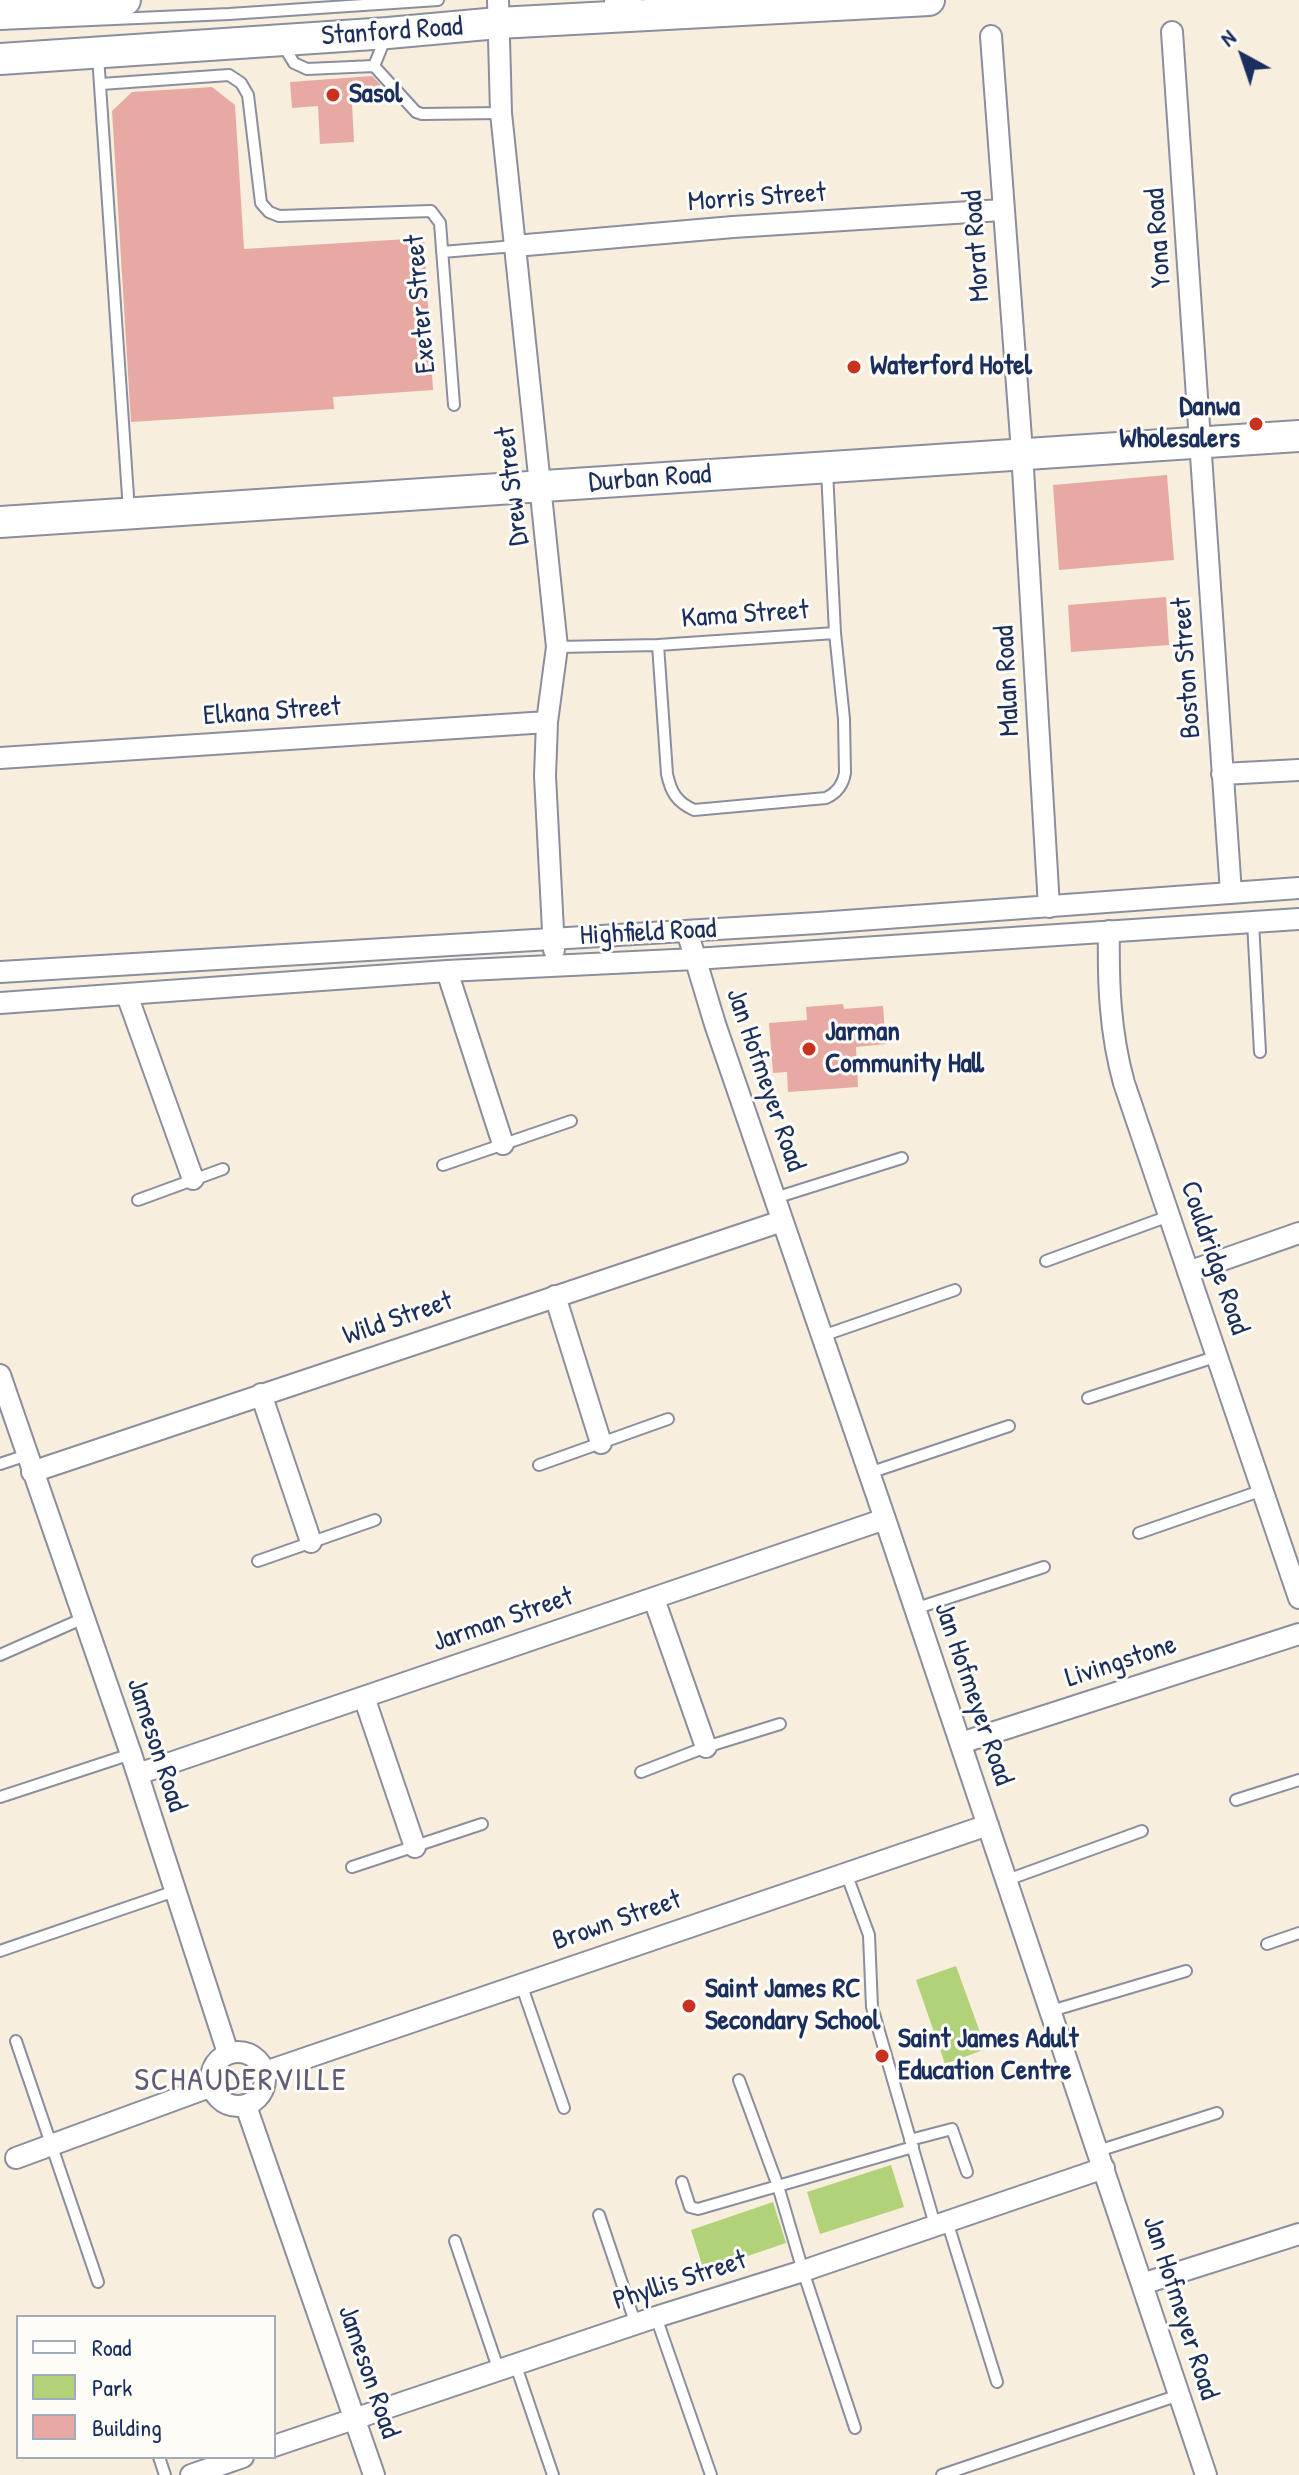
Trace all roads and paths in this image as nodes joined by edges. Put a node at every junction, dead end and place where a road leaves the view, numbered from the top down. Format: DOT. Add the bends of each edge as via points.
graph roads {
  1 [pos="125,0"];
  2 [pos="438,0"];
  3 [pos="636,0"];
  4 [pos="929,0"];
  5 [pos="605,3"];
  6 [pos="0,8"];
  7 [pos="544,9"];
  8 [pos="498,12"];
  9 [pos="0,24"];
  10 [pos="1172,32"];
  11 [pos="388,33"];
  12 [pos="182,35"];
  13 [pos="991,36"];
  14 [pos="280,40"];
  15 [pos="97,52"];
  16 [pos="0,59"];
  17 [pos="374,66"];
  18 [pos="101,84"];
  19 [pos="501,113"];
  20 [pos="1002,210"];
  21 [pos="515,246"];
  22 [pos="442,252"];
  23 [pos="454,405"];
  24 [pos="1299,436"];
  25 [pos="1201,440"];
  26 [pos="1022,452"];
  27 [pos="827,465"];
  28 [pos="540,487"];
  29 [pos="129,513"];
  30 [pos="0,522"];
  31 [pos="835,633"];
  32 [pos="658,645"];
  33 [pos="557,647"];
  34 [pos="547,722"];
  35 [pos="0,758"];
  36 [pos="1299,770"];
  37 [pos="1222,774"];
  38 [pos="1299,888"];
  39 [pos="1231,893"];
  40 [pos="1049,907"];
  41 [pos="1299,919"];
  42 [pos="1253,922"];
  43 [pos="687,931"];
  44 [pos="1109,931"];
  45 [pos="553,940"];
  46 [pos="695,959"];
  47 [pos="555,966"];
  48 [pos="447,971"];
  49 [pos="0,972"];
  50 [pos="127,995"];
  51 [pos="0,1003"];
  52 [pos="1260,1052"];
  53 [pos="571,1121"];
  54 [pos="503,1144"];
  55 [pos="902,1158"];
  56 [pos="443,1165"];
  57 [pos="223,1169"];
  58 [pos="193,1179"];
  59 [pos="775,1198"];
  60 [pos="138,1200"];
  61 [pos="1169,1216"];
  62 [pos="782,1221"];
  63 [pos="1299,1233"];
  64 [pos="1046,1261"];
  65 [pos="1188,1272"];
  66 [pos="955,1290"];
  67 [pos="555,1296"];
  68 [pos="822,1336"];
  69 [pos="1218,1356"];
  70 [pos="0,1375"];
  71 [pos="261,1394"];
  72 [pos="1088,1398"];
  73 [pos="668,1419"];
  74 [pos="1009,1426"];
  75 [pos="601,1443"];
  76 [pos="0,1464"];
  77 [pos="30,1464"];
  78 [pos="539,1465"];
  79 [pos="869,1473"];
  80 [pos="1263,1490"];
  81 [pos="885,1519"];
  82 [pos="375,1520"];
  83 [pos="1139,1533"];
  84 [pos="311,1542"];
  85 [pos="258,1561"];
  86 [pos="1044,1567"];
  87 [pos="1299,1598"];
  88 [pos="654,1599"];
  89 [pos="914,1609"];
  90 [pos="84,1618"];
  91 [pos="1299,1634"];
  92 [pos="0,1655"];
  93 [pos="364,1697"];
  94 [pos="780,1724"];
  95 [pos="961,1743"];
  96 [pos="706,1747"];
  97 [pos="134,1764"];
  98 [pos="641,1772"];
  99 [pos="1299,1780"];
  100 [pos="0,1797"];
  101 [pos="1236,1800"];
  102 [pos="482,1824"];
  103 [pos="988,1825"];
  104 [pos="1142,1831"];
  105 [pos="415,1847"];
  106 [pos="352,1867"];
  107 [pos="846,1873"];
  108 [pos="1007,1880"];
  109 [pos="175,1891"];
  110 [pos="1299,1933"];
  111 [pos="1267,1944"];
  112 [pos="0,1951"];
  113 [pos="1186,1971"];
  114 [pos="521,1984"];
  115 [pos="1051,2011"];
  116 [pos="16,2041"];
  117 [pos="228,2053"];
  118 [pos="265,2072"];
  119 [pos="739,2080"];
  120 [pos="212,2086"];
  121 [pos="246,2106"];
  122 [pos="564,2108"];
  123 [pos="1217,2113"];
  124 [pos="911,2143"];
  125 [pos="51,2146"];
  126 [pos="16,2158"];
  127 [pos="1101,2159"];
  128 [pos="967,2172"];
  129 [pos="682,2182"];
  130 [pos="778,2186"];
  131 [pos="599,2215"];
  132 [pos="941,2223"];
  133 [pos="1299,2234"];
  134 [pos="455,2241"];
  135 [pos="803,2271"];
  136 [pos="98,2282"];
  137 [pos="1142,2284"];
  138 [pos="656,2317"];
  139 [pos="636,2325"];
  140 [pos="507,2368"];
  141 [pos="997,2382"];
  142 [pos="1179,2395"];
  143 [pos="355,2418"];
  144 [pos="855,2428"];
  145 [pos="276,2445"];
  146 [pos="237,2459"];
  147 [pos="191,2475"];
  148 [pos="374,2475"];
  149 [pos="553,2475"];
  150 [pos="711,2475"];
  151 [pos="942,2475"];
  152 [pos="1206,2475"];
  1 -- 6 [label="street"];
  2 -- 9 [label="lane"];
  3 -- 5 [label="lane"];
  4 -- 8 [label="street, Stanford Road"];
  7 -- 8 [label="lane"];
  8 -- 11 [label="street, Stanford Road"];
  8 -- 12 [label="lane"];
  8 -- 19 [label="street, Drew Street"];
  10 -- 25 [label="street, Yona Road"];
  11 -- 14 [label="street, Stanford Road"];
  11 -- 17 [label="lane"];
  13 -- 20 [label="street, Morat Road"];
  14 -- 15 [label="street, Stanford Road"];
  14 -- 17 [label="lane" via="294,63 307,69"];
  15 -- 16 [label="street, Stanford Road"];
  15 -- 18 [label="lane"];
  17 -- 19 [label="lane" via="416,112"];
  18 -- 22 [label="lane, Exeter Street" via="229,75 248,95 261,203 269,212 279,216 431,211 440,223"];
  18 -- 29 [label="lane"];
  19 -- 21 [label="street, Drew Street"];
  20 -- 21 [label="street, Morris Street"];
  20 -- 26 [label="street, Morat Road"];
  21 -- 22 [label="lane"];
  21 -- 28 [label="street, Drew Street"];
  22 -- 23 [label="lane, Exeter Street"];
  24 -- 25 [label="street, Durban Road"];
  25 -- 26 [label="street, Durban Road"];
  25 -- 37 [label="street, Boston Street"];
  26 -- 27 [label="street, Durban Road"];
  26 -- 40 [label="street, Malan Road"];
  27 -- 28 [label="street, Durban Road"];
  27 -- 31 [label="lane, Kama Street"];
  28 -- 29 [label="street, Durban Road"];
  28 -- 33 [label="street, Drew Street"];
  29 -- 30 [label="street, Durban Road"];
  31 -- 32 [label="lane, Kama Street"];
  31 -- 32 [label="lane, Kama Street" via="845,759 839,787 826,798 694,810 676,799 669,783"];
  32 -- 33 [label="lane, Kama Street"];
  33 -- 34 [label="street, Drew Street"];
  34 -- 35 [label="street, Elkana Street"];
  34 -- 45 [label="street, Drew Street"];
  36 -- 37 [label="street"];
  37 -- 39 [label="street, Boston Street"];
  38 -- 39 [label="street, Highfield Road"];
  39 -- 40 [label="street, Highfield Road"];
  40 -- 43 [label="street, Highfield Road"];
  41 -- 42 [label="street, Highfield Road"];
  42 -- 44 [label="street, Highfield Road"];
  42 -- 52 [label="lane"];
  43 -- 45 [label="street, Highfield Road"];
  43 -- 46 [label="street, Jan Hofmeyer Road"];
  44 -- 46 [label="street, Highfield Road"];
  44 -- 61 [label="street, Couldridge Road" via="1115,1048"];
  45 -- 47 [label="street, Drew Street"];
  45 -- 49 [label="street, Highfield Road"];
  46 -- 47 [label="street, Highfield Road"];
  46 -- 59 [label="street, Jan Hofmeyer Road"];
  47 -- 48 [label="street, Highfield Road"];
  48 -- 50 [label="street, Highfield Road"];
  48 -- 54 [label="street"];
  50 -- 51 [label="street, Highfield Road"];
  50 -- 58 [label="street"];
  53 -- 54 [label="lane"];
  54 -- 56 [label="lane"];
  55 -- 59 [label="lane"];
  57 -- 58 [label="lane"];
  58 -- 60 [label="lane"];
  59 -- 62 [label="street, Jan Hofmeyer Road"];
  61 -- 64 [label="lane"];
  61 -- 65 [label="street, Couldridge Road"];
  62 -- 67 [label="street, Wild Street"];
  62 -- 68 [label="street, Jan Hofmeyer Road"];
  63 -- 65 [label="street"];
  65 -- 69 [label="street, Couldridge Road"];
  66 -- 68 [label="lane"];
  67 -- 71 [label="street, Wild Street"];
  67 -- 75 [label="street"];
  68 -- 79 [label="street, Jan Hofmeyer Road"];
  69 -- 72 [label="lane"];
  69 -- 80 [label="street, Couldridge Road"];
  70 -- 77 [label="street, Jameson Road"];
  71 -- 77 [label="street, Wild Street"];
  71 -- 84 [label="street"];
  73 -- 75 [label="lane"];
  74 -- 79 [label="lane"];
  75 -- 78 [label="lane"];
  76 -- 77 [label="lane"];
  77 -- 90 [label="street, Jameson Road"];
  79 -- 81 [label="street, Jan Hofmeyer Road"];
  80 -- 83 [label="lane"];
  80 -- 87 [label="street, Couldridge Road"];
  81 -- 88 [label="street, Jarman Street"];
  81 -- 89 [label="street, Jan Hofmeyer Road"];
  82 -- 84 [label="lane"];
  84 -- 85 [label="lane"];
  86 -- 89 [label="lane"];
  88 -- 93 [label="street, Jarman Street"];
  88 -- 96 [label="street"];
  89 -- 95 [label="street, Jan Hofmeyer Road"];
  90 -- 92 [label="lane"];
  90 -- 97 [label="street, Jameson Road"];
  91 -- 95 [label="street, Livingstone"];
  93 -- 97 [label="street, Jarman Street"];
  93 -- 105 [label="street"];
  94 -- 96 [label="lane"];
  95 -- 103 [label="street, Jan Hofmeyer Road"];
  96 -- 98 [label="lane"];
  97 -- 100 [label="lane"];
  97 -- 109 [label="street, Jameson Road"];
  99 -- 101 [label="lane"];
  102 -- 105 [label="lane"];
  103 -- 107 [label="street, Brown Street"];
  103 -- 108 [label="street, Jan Hofmeyer Road"];
  104 -- 108 [label="lane"];
  105 -- 106 [label="lane"];
  107 -- 114 [label="street, Brown Street"];
  107 -- 124 [label="lane" via="869,1935 872,2007"];
  108 -- 115 [label="street, Jan Hofmeyer Road"];
  109 -- 112 [label="lane"];
  109 -- 117 [label="street, Jameson Road"];
  110 -- 111 [label="lane"];
  113 -- 115 [label="lane"];
  114 -- 118 [label="street, Brown Street"];
  114 -- 122 [label="lane"];
  115 -- 127 [label="street, Jan Hofmeyer Road"];
  116 -- 125 [label="lane"];
  117 -- 118 [label="street" via="247,2053"];
  117 -- 120 [label="street" via="212,2070"];
  118 -- 121 [label="street" via="260,2096"];
  119 -- 130 [label="lane"];
  120 -- 121 [label="street" via="221,2101"];
  120 -- 125 [label="street"];
  121 -- 143 [label="street, Jameson Road"];
  123 -- 127 [label="lane"];
  124 -- 128 [label="lane" via="952,2129"];
  124 -- 130 [label="lane"];
  124 -- 132 [label="lane"];
  125 -- 126 [label="street"];
  125 -- 136 [label="lane"];
  127 -- 132 [label="street, Phyllis Street"];
  127 -- 137 [label="street, Jan Hofmeyer Road"];
  129 -- 130 [label="lane" via="694,2209"];
  130 -- 135 [label="lane"];
  131 -- 139 [label="lane"];
  132 -- 135 [label="street, Phyllis Street"];
  132 -- 141 [label="lane"];
  133 -- 137 [label="street"];
  134 -- 140 [label="lane"];
  135 -- 138 [label="street, Phyllis Street"];
  135 -- 144 [label="lane"];
  137 -- 142 [label="street, Jan Hofmeyer Road"];
  138 -- 139 [label="street, Phyllis Street"];
  138 -- 150 [label="lane"];
  139 -- 140 [label="street, Phyllis Street"];
  140 -- 143 [label="street, Phyllis Street"];
  140 -- 149 [label="lane"];
  142 -- 151 [label="lane"];
  142 -- 152 [label="street, Jan Hofmeyer Road"];
  143 -- 145 [label="street, Phyllis Street"];
  143 -- 148 [label="street, Jameson Road"];
  146 -- 147 [label="street"];
}
